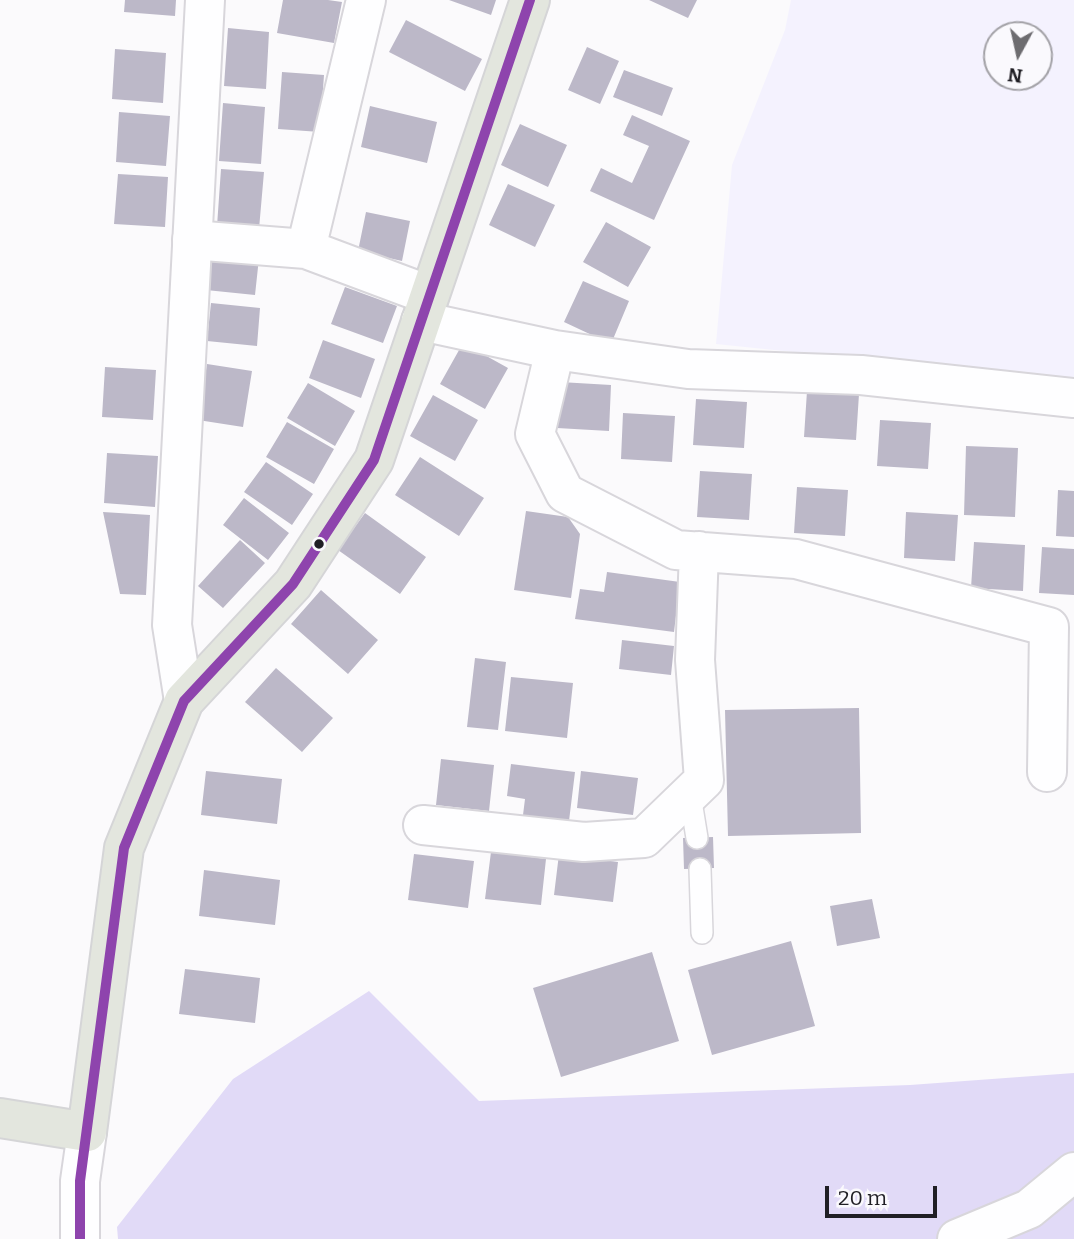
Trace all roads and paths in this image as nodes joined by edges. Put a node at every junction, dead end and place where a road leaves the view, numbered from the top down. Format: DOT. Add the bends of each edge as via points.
graph roads {
  1 [pos="205,0"];
  2 [pos="366,0"];
  3 [pos="530,0"];
  4 [pos="192,240"];
  5 [pos="306,249"];
  6 [pos="425,308"];
  7 [pos="555,350"];
  8 [pos="1074,398"];
  9 [pos="699,551"];
  10 [pos="184,701"];
  11 [pos="1047,772"];
  12 [pos="690,795"];
  13 [pos="423,825"];
  14 [pos="697,838"];
  15 [pos="700,869"];
  16 [pos="702,933"];
  17 [pos="14,1121"];
  18 [pos="87,1132"];
  19 [pos="1074,1172"];
  20 [pos="80,1239"];
  21 [pos="957,1239"];
  1 -- 4 [label="street"];
  2 -- 5 [label="street"];
  3 -- 6 [label="highway"];
  4 -- 5 [label="street"];
  4 -- 10 [label="street" via="172,625"];
  5 -- 6 [label="street"];
  6 -- 7 [label="street"];
  6 -- 10 [label="highway" via="374,460 293,584"];
  7 -- 8 [label="street" via="688,369 861,375"];
  7 -- 9 [label="street" via="536,435 565,493 676,550"];
  9 -- 11 [label="street" via="796,559 1049,627"];
  9 -- 12 [label="street" via="695,660 704,780"];
  10 -- 18 [label="highway" via="124,848"];
  12 -- 13 [label="street" via="644,838 584,842"];
  12 -- 14 [label="lane"];
  15 -- 16 [label="lane"];
  17 -- 18 [label="highway"];
  18 -- 20 [label="street" via="79,1181"];
  19 -- 21 [label="street" via="1030,1209"];
}
